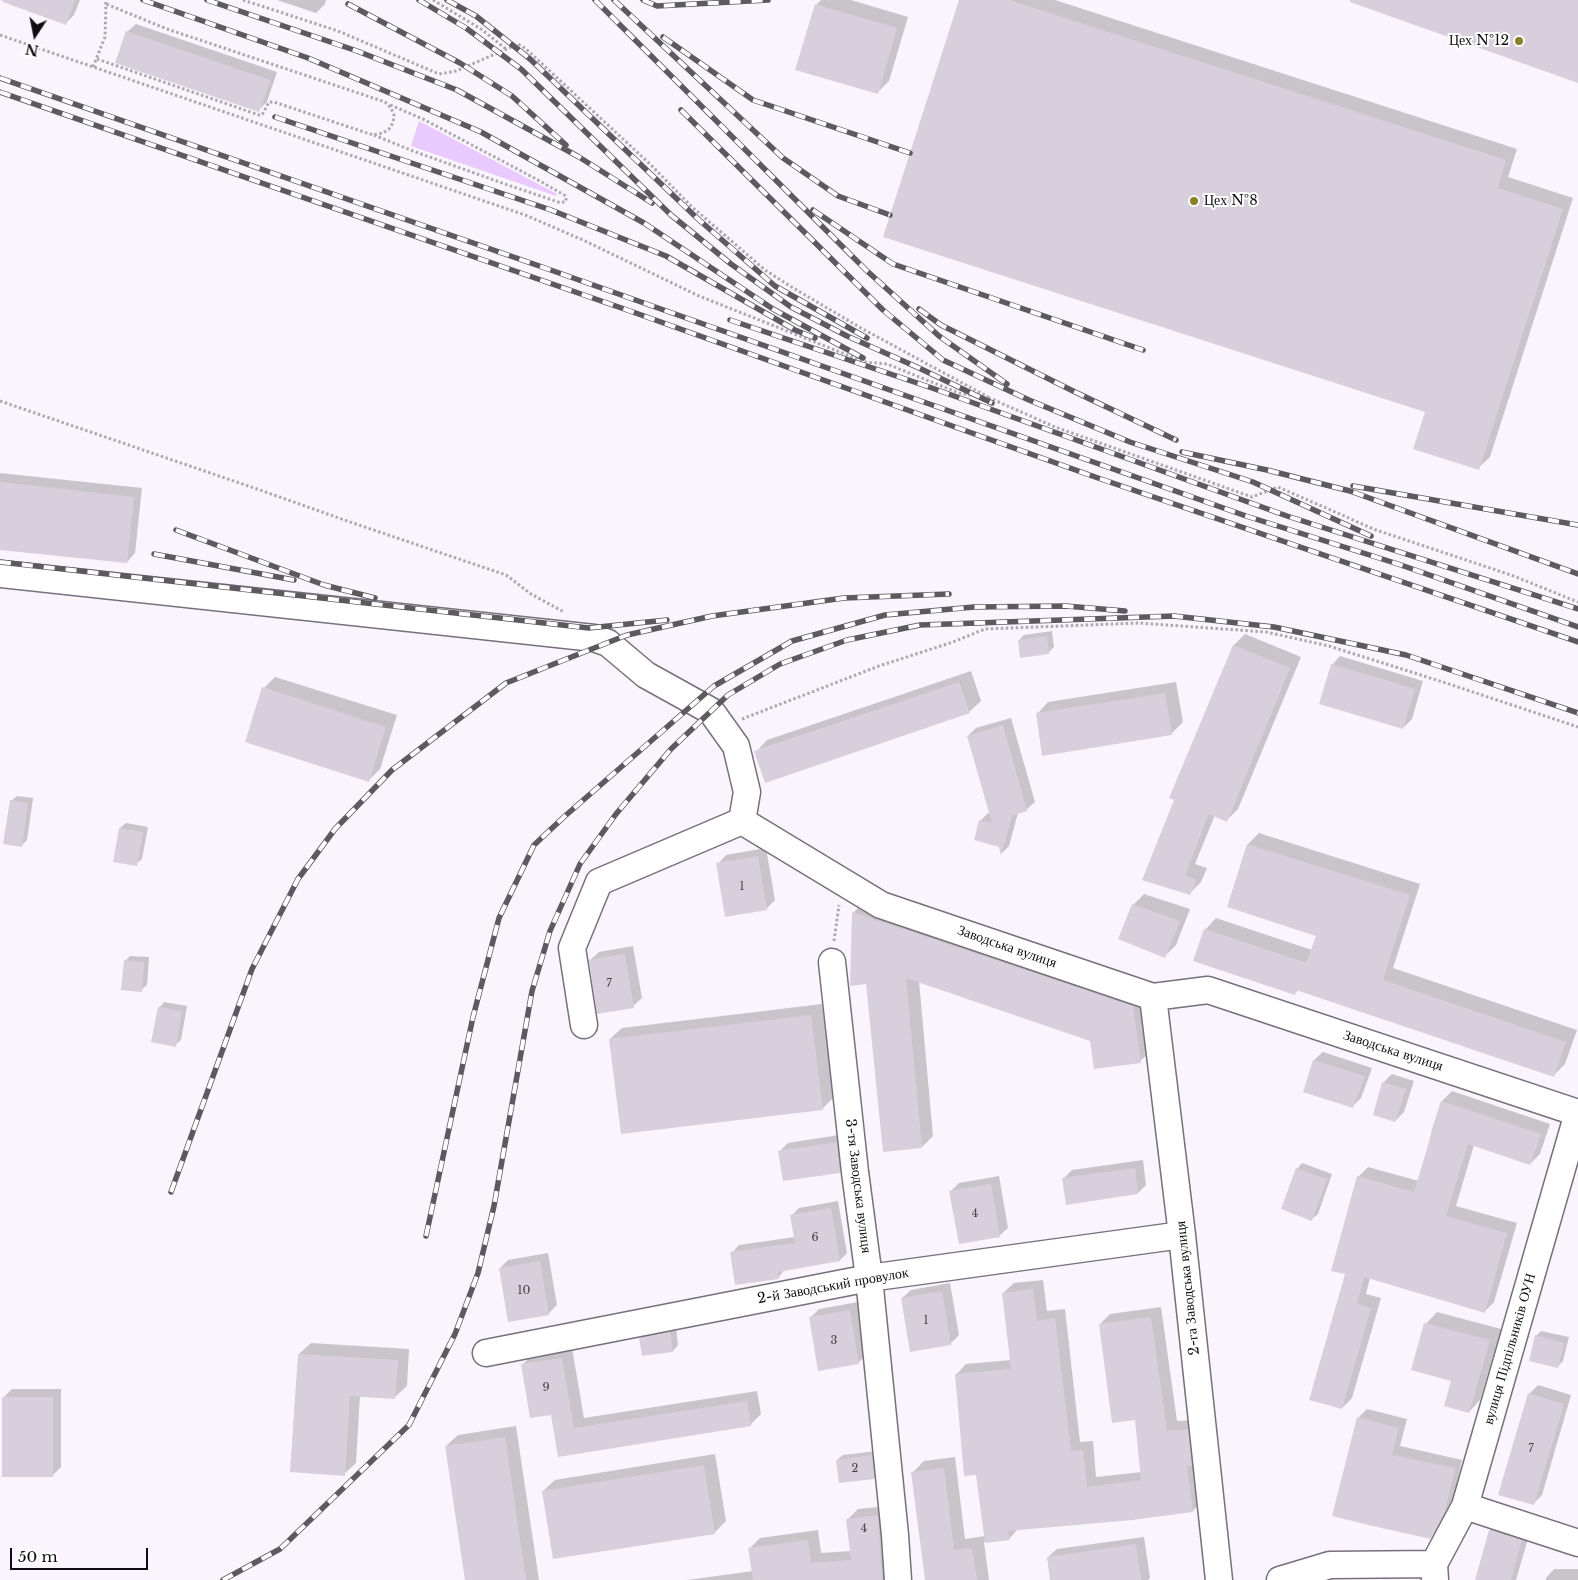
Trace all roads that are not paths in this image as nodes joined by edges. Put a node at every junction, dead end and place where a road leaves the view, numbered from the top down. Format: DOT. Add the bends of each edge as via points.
graph roads {
  1 [pos="0,574"];
  2 [pos="742,821"];
  3 [pos="832,962"];
  4 [pos="1153,997"];
  5 [pos="584,1025"];
  6 [pos="1578,1113"];
  7 [pos="1182,1235"];
  8 [pos="869,1278"];
  9 [pos="486,1353"];
  10 [pos="1465,1506"];
  11 [pos="1578,1543"];
  12 [pos="1435,1572"];
  13 [pos="898,1580"];
  14 [pos="1219,1580"];
  15 [pos="1280,1580"];
  1 -- 2 [label="street" via="594,638 608,643 646,676 711,711 736,746 747,792"];
  2 -- 4 [label="street, Заводська вулиця" via="881,905"];
  2 -- 5 [label="street" via="599,882 572,948"];
  3 -- 8 [label="street, 3-тя Заводська вулиця"];
  4 -- 6 [label="street, Заводська вулиця" via="1208,990"];
  4 -- 7 [label="street, 2-га Заводська вулиця"];
  6 -- 10 [label="street, вулиця Підпільників ОУН"];
  7 -- 8 [label="street, 2-й Заводський провулок"];
  7 -- 14 [label="street, 2-га Заводська вулиця"];
  8 -- 9 [label="street, 2-й Заводський провулок"];
  8 -- 13 [label="street, 3-тя Заводська вулиця"];
  10 -- 11 [label="street"];
  10 -- 12 [label="street, вулиця Підпільників ОУН"];
  12 -- 15 [label="street" via="1330,1565"];
}
